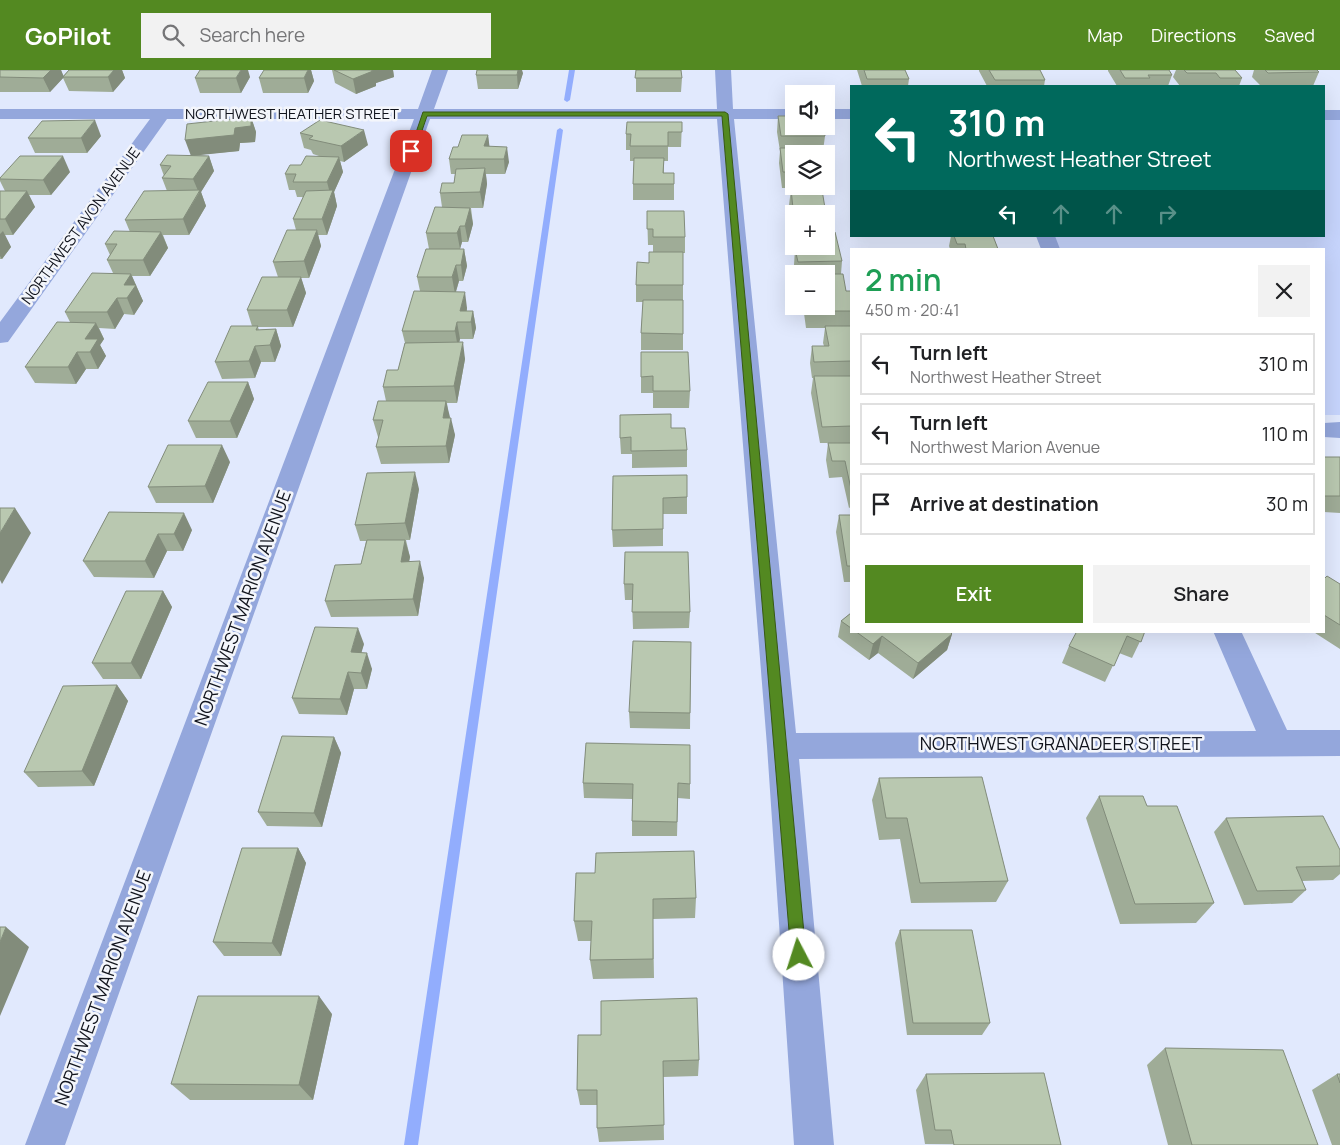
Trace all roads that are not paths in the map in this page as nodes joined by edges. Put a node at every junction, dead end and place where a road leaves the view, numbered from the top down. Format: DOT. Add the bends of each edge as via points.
graph roads {
  1 [pos="440,70"];
  2 [pos="723,70"];
  3 [pos="0,114"];
  4 [pos="162,114"];
  5 [pos="425,114"];
  6 [pos="725,114"];
  7 [pos="785,114"];
  8 [pos="835,114"];
  9 [pos="850,114"];
  10 [pos="1325,115"];
  11 [pos="1340,115"];
  12 [pos="0,337"];
  13 [pos="1325,430"];
  14 [pos="1340,430"];
  15 [pos="1228,633"];
  16 [pos="1277,743"];
  17 [pos="1340,743"];
  18 [pos="782,746"];
  19 [pos="45,1145"];
  20 [pos="814,1145"];
  1 -- 5 [label="street, NORTHWEST MARION AVENUE"];
  2 -- 6 [label="street"];
  3 -- 4 [label="street, NORTHWEST HEATHER STREET"];
  4 -- 5 [label="street, NORTHWEST HEATHER STREET"];
  4 -- 12 [label="street, NORTHWEST AVON AVENUE"];
  5 -- 6 [label="street, NORTHWEST HEATHER STREET"];
  5 -- 19 [label="street, NORTHWEST MARION AVENUE"];
  6 -- 7 [label="street, NORTHWEST HEATHER STREET"];
  6 -- 18 [label="street"];
  8 -- 9 [label="street"];
  10 -- 11 [label="street"];
  13 -- 14 [label="street"];
  15 -- 16 [label="street"];
  16 -- 17 [label="street, NORTHWEST GRANADEER STREET"];
  16 -- 18 [label="street, NORTHWEST GRANADEER STREET"];
  18 -- 20 [label="street"];
}
